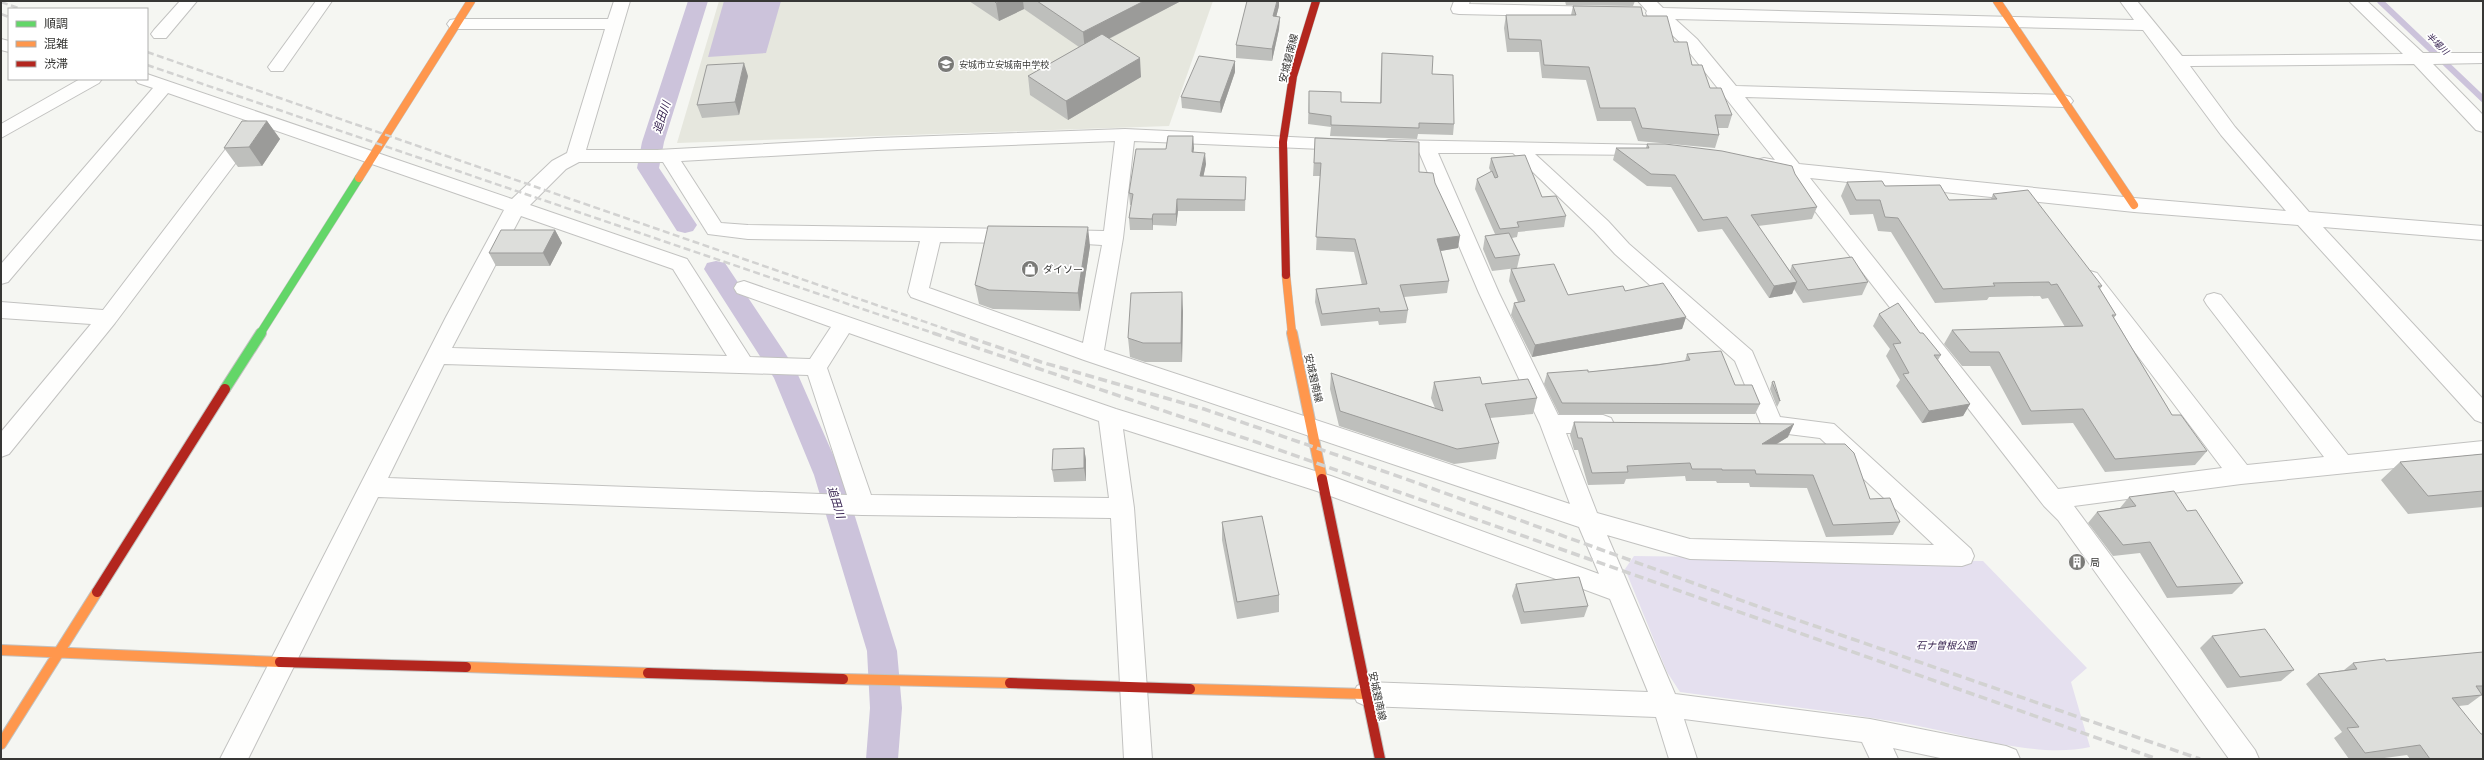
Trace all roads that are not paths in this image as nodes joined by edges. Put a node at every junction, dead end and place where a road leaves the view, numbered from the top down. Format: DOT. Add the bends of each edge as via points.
graph roads {
  1 [pos="189,1"];
  2 [pos="324,1"];
  3 [pos="471,1"];
  4 [pos="622,1"];
  5 [pos="1316,1"];
  6 [pos="1462,1"];
  7 [pos="1997,1"];
  8 [pos="2128,1"];
  9 [pos="2357,1"];
  10 [pos="1633,8"];
  11 [pos="1826,9"];
  12 [pos="1660,13"];
  13 [pos="2011,21"];
  14 [pos="456,24"];
  15 [pos="614,24"];
  16 [pos="2149,25"];
  17 [pos="160,34"];
  18 [pos="2418,58"];
  19 [pos="2483,58"];
  20 [pos="2177,61"];
  21 [pos="277,67"];
  22 [pos="91,80"];
  23 [pos="146,80"];
  24 [pos="164,87"];
  25 [pos="1731,91"];
  26 [pos="2064,101"];
  27 [pos="258,119"];
  28 [pos="2483,126"];
  29 [pos="1,132"];
  30 [pos="1125,135"];
  31 [pos="1283,142"];
  32 [pos="1426,147"];
  33 [pos="1517,147"];
  34 [pos="1661,149"];
  35 [pos="575,156"];
  36 [pos="655,156"];
  37 [pos="372,158"];
  38 [pos="1744,160"];
  39 [pos="1794,170"];
  40 [pos="2023,192"];
  41 [pos="2134,205"];
  42 [pos="515,208"];
  43 [pos="2043,217"];
  44 [pos="2305,220"];
  45 [pos="2483,233"];
  46 [pos="932,235"];
  47 [pos="1112,238"];
  48 [pos="2077,261"];
  49 [pos="1,277"];
  50 [pos="744,288"];
  51 [pos="2214,300"];
  52 [pos="1,310"];
  53 [pos="108,318"];
  54 [pos="844,324"];
  55 [pos="1092,354"];
  56 [pos="438,356"];
  57 [pos="743,364"];
  58 [pos="816,367"];
  59 [pos="2483,414"];
  60 [pos="1110,416"];
  61 [pos="1551,424"];
  62 [pos="1622,424"];
  63 [pos="1749,424"];
  64 [pos="1772,425"];
  65 [pos="1314,429"];
  66 [pos="1,448"];
  67 [pos="2483,450"];
  68 [pos="2343,465"];
  69 [pos="2241,475"];
  70 [pos="1323,483"];
  71 [pos="372,487"];
  72 [pos="2052,498"];
  73 [pos="846,504"];
  74 [pos="1122,508"];
  75 [pos="1588,520"];
  76 [pos="1619,592"];
  77 [pos="1,650"];
  78 [pos="60,652"];
  79 [pos="283,662"];
  80 [pos="1132,686"];
  81 [pos="1366,694"];
  82 [pos="1666,705"];
  83 [pos="1870,731"];
  84 [pos="1,744"];
  85 [pos="234,759"];
  86 [pos="1138,759"];
  87 [pos="1380,759"];
  88 [pos="1683,759"];
  89 [pos="1884,759"];
  90 [pos="2006,759"];
  91 [pos="2245,759"];
  1 -- 17 [label="street"];
  2 -- 21 [label="street"];
  3 -- 14 [label="street"];
  4 -- 15 [label="street"];
  5 -- 31 [label="street, 安城碧南線" via="1293,76"];
  6 -- 10 [label="street" via="1459,9"];
  7 -- 13 [label="street"];
  8 -- 16 [label="street"];
  9 -- 18 [label="street"];
  10 -- 12 [label="street"];
  11 -- 12 [label="street"];
  11 -- 13 [label="street"];
  12 -- 25 [label="street" via="1691,43"];
  13 -- 16 [label="street"];
  13 -- 26 [label="street"];
  14 -- 15 [label="street"];
  14 -- 37 [label="street"];
  15 -- 35 [label="street"];
  16 -- 20 [label="street"];
  18 -- 19 [label="street"];
  18 -- 20 [label="street"];
  18 -- 28 [label="street"];
  20 -- 44 [label="street" via="2228,131"];
  22 -- 29 [label="street"];
  23 -- 24 [label="street"];
  24 -- 27 [label="street"];
  24 -- 49 [label="street"];
  25 -- 26 [label="street"];
  25 -- 39 [label="street"];
  26 -- 41 [label="street"];
  27 -- 37 [label="street"];
  27 -- 53 [label="street"];
  30 -- 31 [label="street"];
  30 -- 36 [label="street" via="877,144"];
  30 -- 47 [label="street"];
  31 -- 32 [label="street"];
  31 -- 65 [label="street, 安城碧南線" via="1287,309"];
  32 -- 33 [label="street"];
  32 -- 61 [label="street"];
  33 -- 34 [label="street"];
  33 -- 64 [label="street" via="1622,249 1744,357"];
  35 -- 36 [label="street"];
  35 -- 42 [label="street" via="559,165"];
  36 -- 46 [label="street" via="715,229 748,232"];
  37 -- 42 [label="street"];
  37 -- 78 [label="street"];
  38 -- 39 [label="street"];
  39 -- 40 [label="street"];
  39 -- 72 [label="street"];
  40 -- 41 [label="street"];
  40 -- 43 [label="street"];
  41 -- 44 [label="street"];
  42 -- 56 [label="street"];
  42 -- 57 [label="street" via="680,264"];
  44 -- 45 [label="street"];
  44 -- 59 [label="street"];
  46 -- 47 [label="street"];
  46 -- 55 [label="street" via="918,292"];
  47 -- 55 [label="street"];
  48 -- 69 [label="street"];
  50 -- 54 [label="street"];
  51 -- 68 [label="street"];
  52 -- 53 [label="street"];
  53 -- 66 [label="street"];
  54 -- 58 [label="street"];
  54 -- 60 [label="street"];
  55 -- 65 [label="street"];
  56 -- 57 [label="street"];
  56 -- 71 [label="street"];
  57 -- 58 [label="street"];
  58 -- 73 [label="street"];
  60 -- 70 [label="street"];
  60 -- 74 [label="street"];
  61 -- 62 [label="street"];
  61 -- 75 [label="street"];
  63 -- 64 [label="street"];
  64 -- 75 [label="street" via="1826,430 1962,556 1690,549"];
  65 -- 70 [label="street, 安城碧南線"];
  65 -- 75 [label="street"];
  67 -- 68 [label="street"];
  68 -- 69 [label="street"];
  69 -- 72 [label="street"];
  70 -- 76 [label="street"];
  70 -- 81 [label="street, 安城碧南線"];
  71 -- 73 [label="street"];
  71 -- 79 [label="street"];
  72 -- 91 [label="street" via="2066,513"];
  73 -- 74 [label="street"];
  74 -- 80 [label="street"];
  75 -- 76 [label="street"];
  76 -- 82 [label="street"];
  77 -- 78 [label="street"];
  78 -- 79 [label="street"];
  78 -- 84 [label="street"];
  79 -- 80 [label="street"];
  79 -- 85 [label="street"];
  80 -- 81 [label="street"];
  80 -- 86 [label="street"];
  81 -- 82 [label="street"];
  81 -- 87 [label="street, 安城碧南線"];
  82 -- 83 [label="street"];
  82 -- 88 [label="street"];
  83 -- 89 [label="street"];
  83 -- 90 [label="street"];
}
